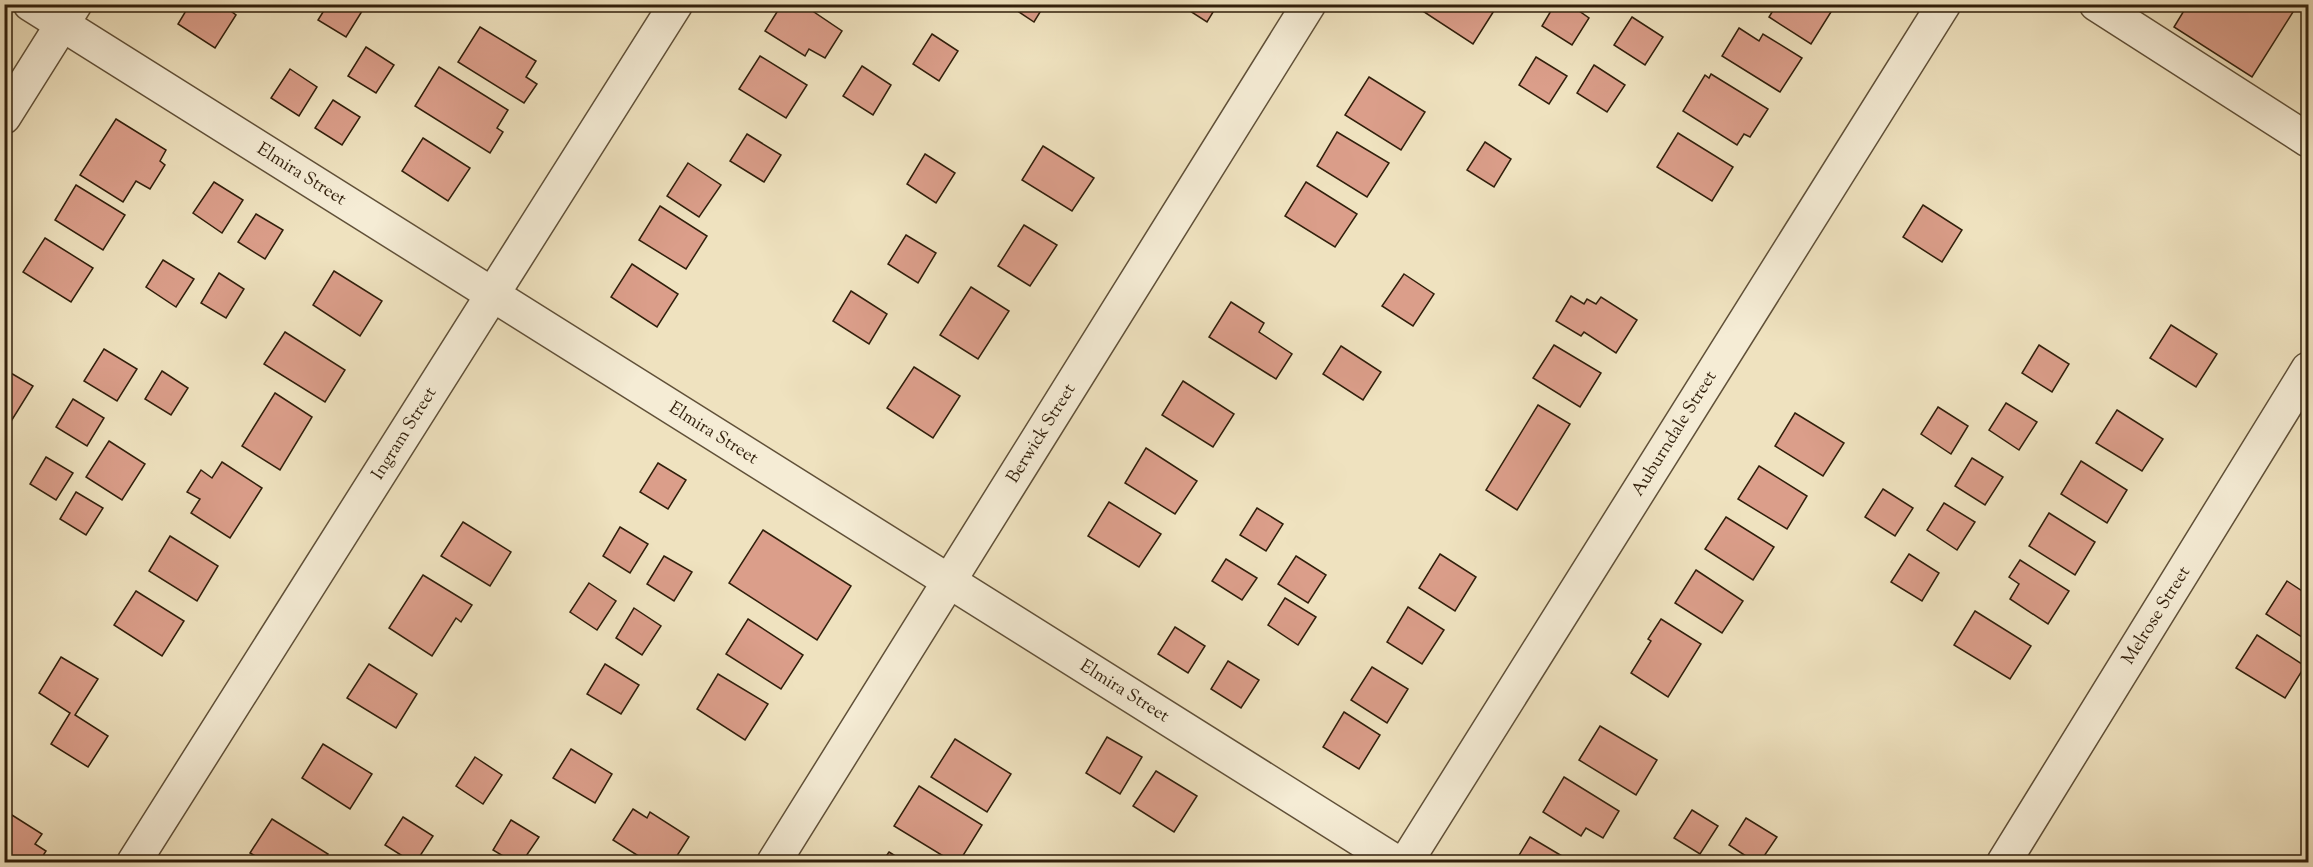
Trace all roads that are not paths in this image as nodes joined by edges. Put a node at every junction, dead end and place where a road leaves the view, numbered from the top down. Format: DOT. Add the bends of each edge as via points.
graph roads {
  1 [pos="30,4"];
  2 [pos="676,4"];
  3 [pos="1309,4"];
  4 [pos="1944,4"];
  5 [pos="2096,4"];
  6 [pos="2133,14"];
  7 [pos="68,15"];
  8 [pos="4,117"];
  9 [pos="2308,140"];
  10 [pos="493,295"];
  11 [pos="2308,369"];
  12 [pos="950,583"];
  13 [pos="134,862"];
  14 [pos="774,862"];
  15 [pos="1396,862"];
  16 [pos="1406,862"];
  17 [pos="2004,862"];
  1 -- 7 [label="street, Elmira Street"];
  2 -- 10 [label="street, Ingram Street"];
  3 -- 12 [label="street, Berwick Street"];
  4 -- 16 [label="street, Auburndale Street"];
  5 -- 6 [label="street"];
  6 -- 9 [label="street"];
  7 -- 8 [label="street"];
  7 -- 10 [label="street, Elmira Street"];
  10 -- 12 [label="street, Elmira Street"];
  10 -- 13 [label="street, Ingram Street"];
  11 -- 17 [label="street, Melrose Street"];
  12 -- 14 [label="street, Berwick Street"];
  12 -- 15 [label="street, Elmira Street"];
}
